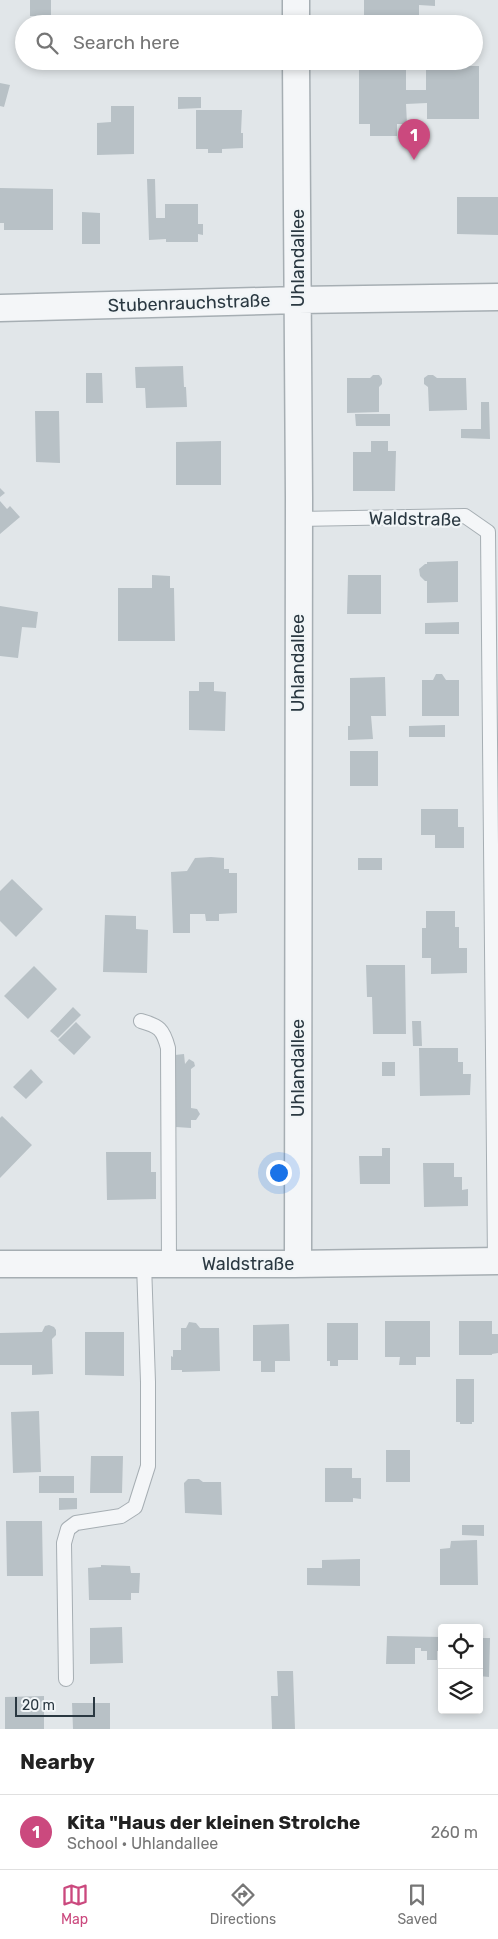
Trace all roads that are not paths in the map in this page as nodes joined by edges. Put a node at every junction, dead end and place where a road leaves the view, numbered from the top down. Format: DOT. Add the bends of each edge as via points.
graph roads {
  1 [pos="296,0"];
  2 [pos="296,15"];
  3 [pos="296,70"];
  4 [pos="498,297"];
  5 [pos="298,300"];
  6 [pos="0,308"];
  7 [pos="298,519"];
  8 [pos="141,1020"];
  9 [pos="497,1261"];
  10 [pos="0,1264"];
  11 [pos="156,1264"];
  12 [pos="298,1264"];
  13 [pos="66,1679"];
  1 -- 2 [label="street"];
  3 -- 5 [label="street, Uhlandallee"];
  4 -- 5 [label="street, Stubenrauchstraße"];
  5 -- 6 [label="street, Stubenrauchstraße"];
  5 -- 7 [label="street, Uhlandallee"];
  7 -- 9 [label="lane, Waldstraße" via="465,516 488,532"];
  7 -- 12 [label="street, Uhlandallee"];
  8 -- 11 [label="lane" via="156,1026 165,1035 168,1048"];
  9 -- 12 [label="street, Waldstraße"];
  10 -- 11 [label="street, Waldstraße"];
  11 -- 12 [label="street, Waldstraße"];
  11 -- 13 [label="lane" via="148,1382 148,1466 135,1507 121,1516 76,1523 68,1529 64,1543"];
}
